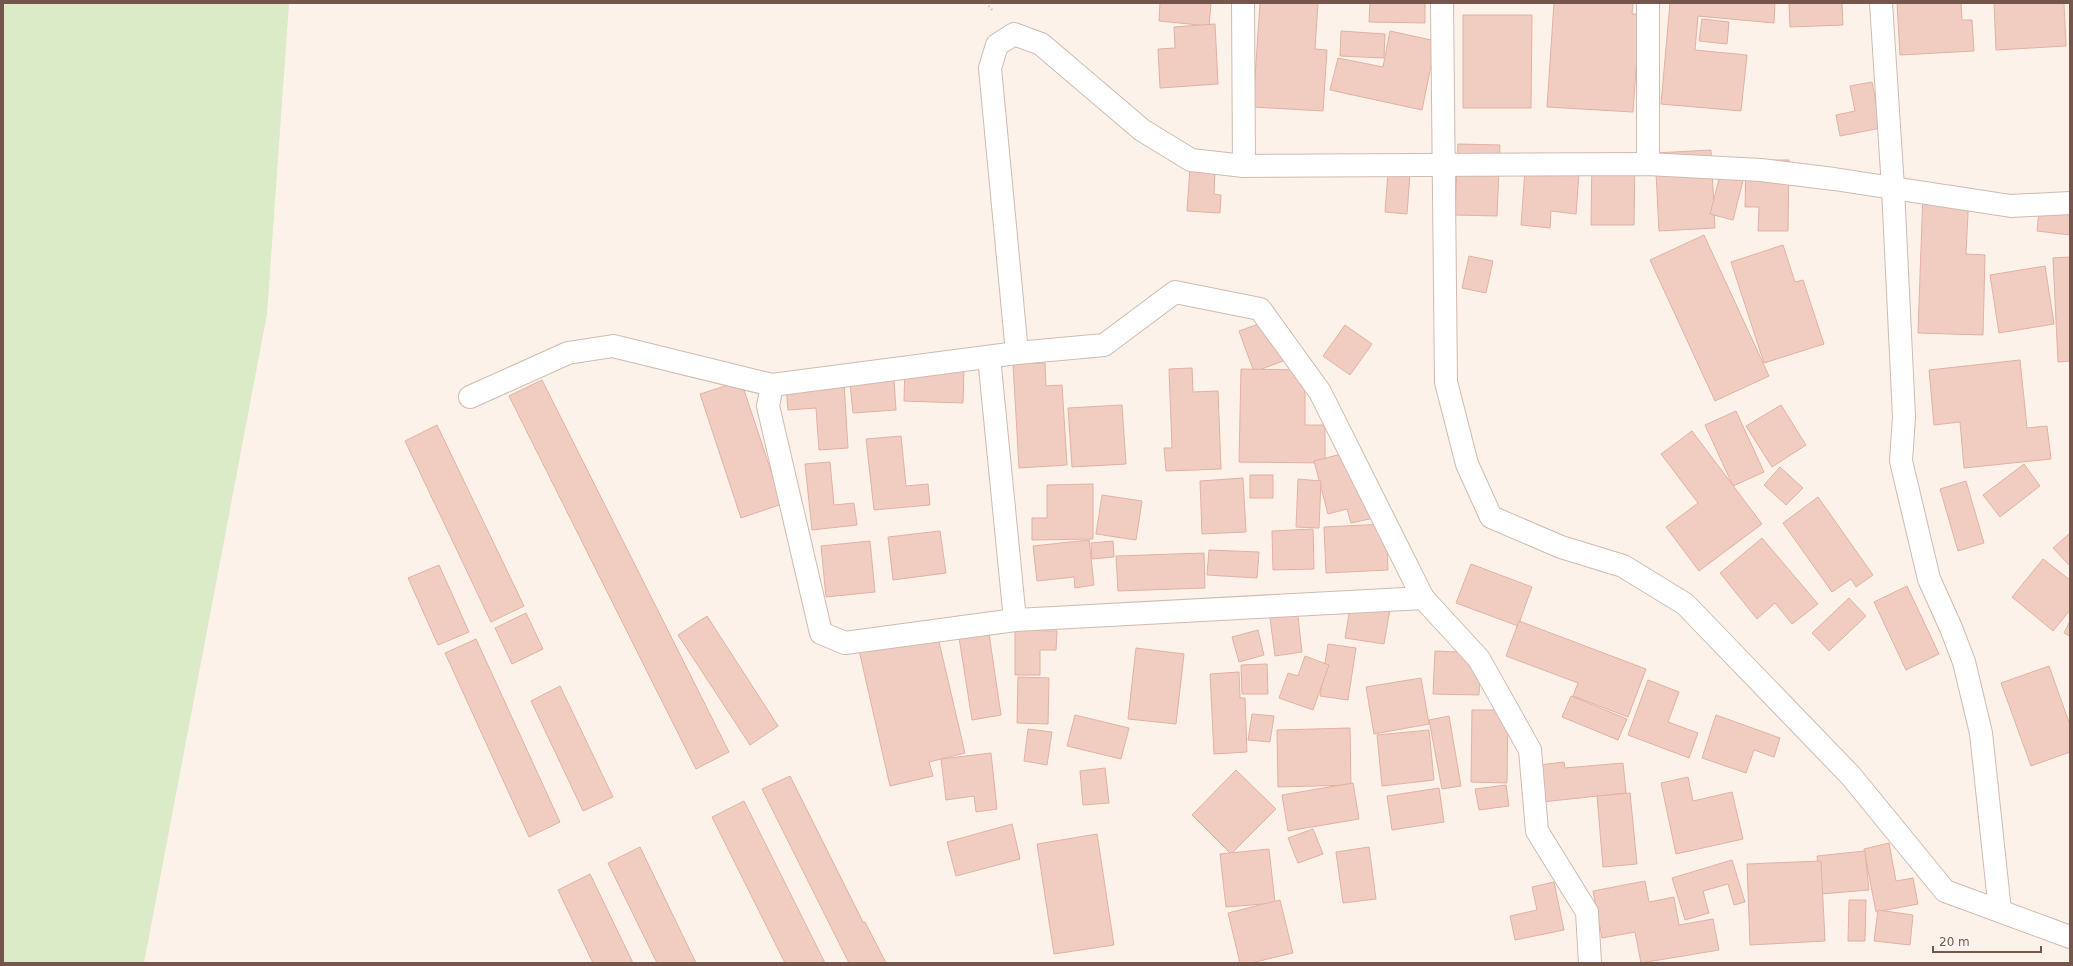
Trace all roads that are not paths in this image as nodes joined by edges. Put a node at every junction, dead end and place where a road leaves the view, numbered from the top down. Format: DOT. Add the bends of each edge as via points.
graph roads {
  1 [pos="1243,3"];
  2 [pos="1442,3"];
  3 [pos="1648,3"];
  4 [pos="1881,3"];
  5 [pos="1648,164"];
  6 [pos="1443,165"];
  7 [pos="1244,166"];
  8 [pos="1893,188"];
  9 [pos="2070,203"];
  10 [pos="1017,353"];
  11 [pos="989,357"];
  12 [pos="772,385"];
  13 [pos="470,397"];
  14 [pos="1423,598"];
  15 [pos="1015,620"];
  16 [pos="2000,911"];
  17 [pos="2070,937"];
  18 [pos="1590,963"];
  1 -- 7 [label="street"];
  2 -- 6 [label="street"];
  3 -- 5 [label="street"];
  4 -- 8 [label="street"];
  5 -- 6 [label="street"];
  5 -- 8 [label="street" via="1761,170"];
  6 -- 7 [label="street"];
  6 -- 16 [label="street" via="1446,382 1467,464 1491,517 1561,547 1623,566 1685,604 1851,776 1945,891"];
  7 -- 10 [label="street" via="1191,160 1142,130 1041,44 1014,34 997,45 990,68"];
  8 -- 9 [label="street" via="2011,206"];
  8 -- 16 [label="street" via="1904,416 1901,461 1929,579 1952,628 1964,662 1981,733"];
  10 -- 11 [label="street"];
  10 -- 14 [label="street" via="1104,345 1175,292 1260,309 1320,392"];
  11 -- 12 [label="street"];
  11 -- 15 [label="street"];
  12 -- 13 [label="street" via="613,346 568,353"];
  12 -- 15 [label="street" via="768,406 821,633 845,643"];
  14 -- 15 [label="street"];
  14 -- 18 [label="street" via="1479,659 1530,750 1537,831 1587,912"];
  16 -- 17 [label="street"];
}
